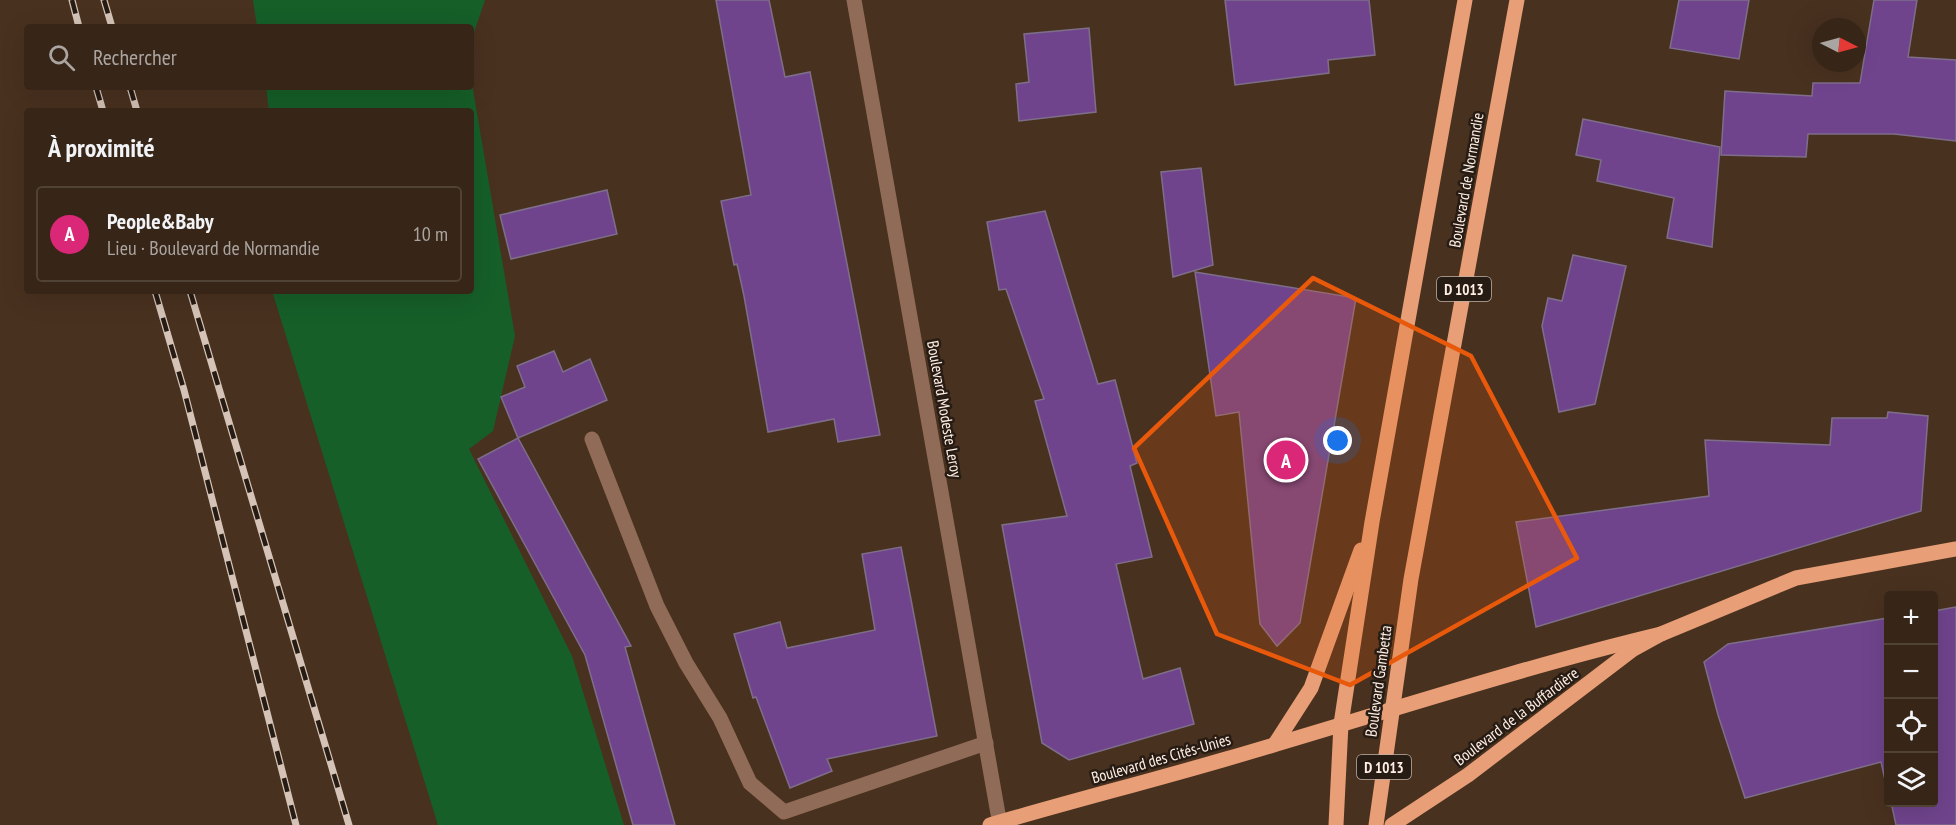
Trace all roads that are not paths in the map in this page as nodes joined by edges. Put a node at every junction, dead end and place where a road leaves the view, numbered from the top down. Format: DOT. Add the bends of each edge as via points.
graph roads {
  1 [pos="854,0"];
  2 [pos="1465,0"];
  3 [pos="1517,0"];
  4 [pos="592,439"];
  5 [pos="1372,522"];
  6 [pos="1956,549"];
  7 [pos="1411,579"];
  8 [pos="1661,634"];
  9 [pos="1392,708"];
  10 [pos="1341,724"];
  11 [pos="986,743"];
  12 [pos="1275,744"];
  13 [pos="996,824"];
  14 [pos="1336,825"];
  15 [pos="1377,825"];
  16 [pos="1392,825"];
  1 -- 11 [label="street, Boulevard Modeste Leroy"];
  2 -- 5 [label="main road, Boulevard de Normandie / D 1013"];
  3 -- 7 [label="main road, Boulevard de Normandie / D 1013"];
  4 -- 11 [label="street" via="657,606 686,663 720,718 750,783 784,812"];
  5 -- 10 [label="main road, D 1013"];
  5 -- 12 [label="main road" via="1311,688"];
  6 -- 8 [label="main road, Boulevard de la Buffardière" via="1796,578"];
  7 -- 9 [label="main road, Boulevard Gambetta / D 1013"];
  8 -- 9 [label="main road, Boulevard de la Buffardière"];
  8 -- 16 [label="main road, Boulevard de la Buffardière" via="1632,651 1468,775"];
  9 -- 10 [label="main road, Boulevard de la Buffardière"];
  9 -- 15 [label="main road, Boulevard Gambetta / D 1013"];
  10 -- 12 [label="main road, Boulevard des Cités-Unies"];
  10 -- 14 [label="main road, D 1013"];
  11 -- 13 [label="street, Boulevard Modeste Leroy"];
  12 -- 13 [label="main road, Boulevard des Cités-Unies"];
}
